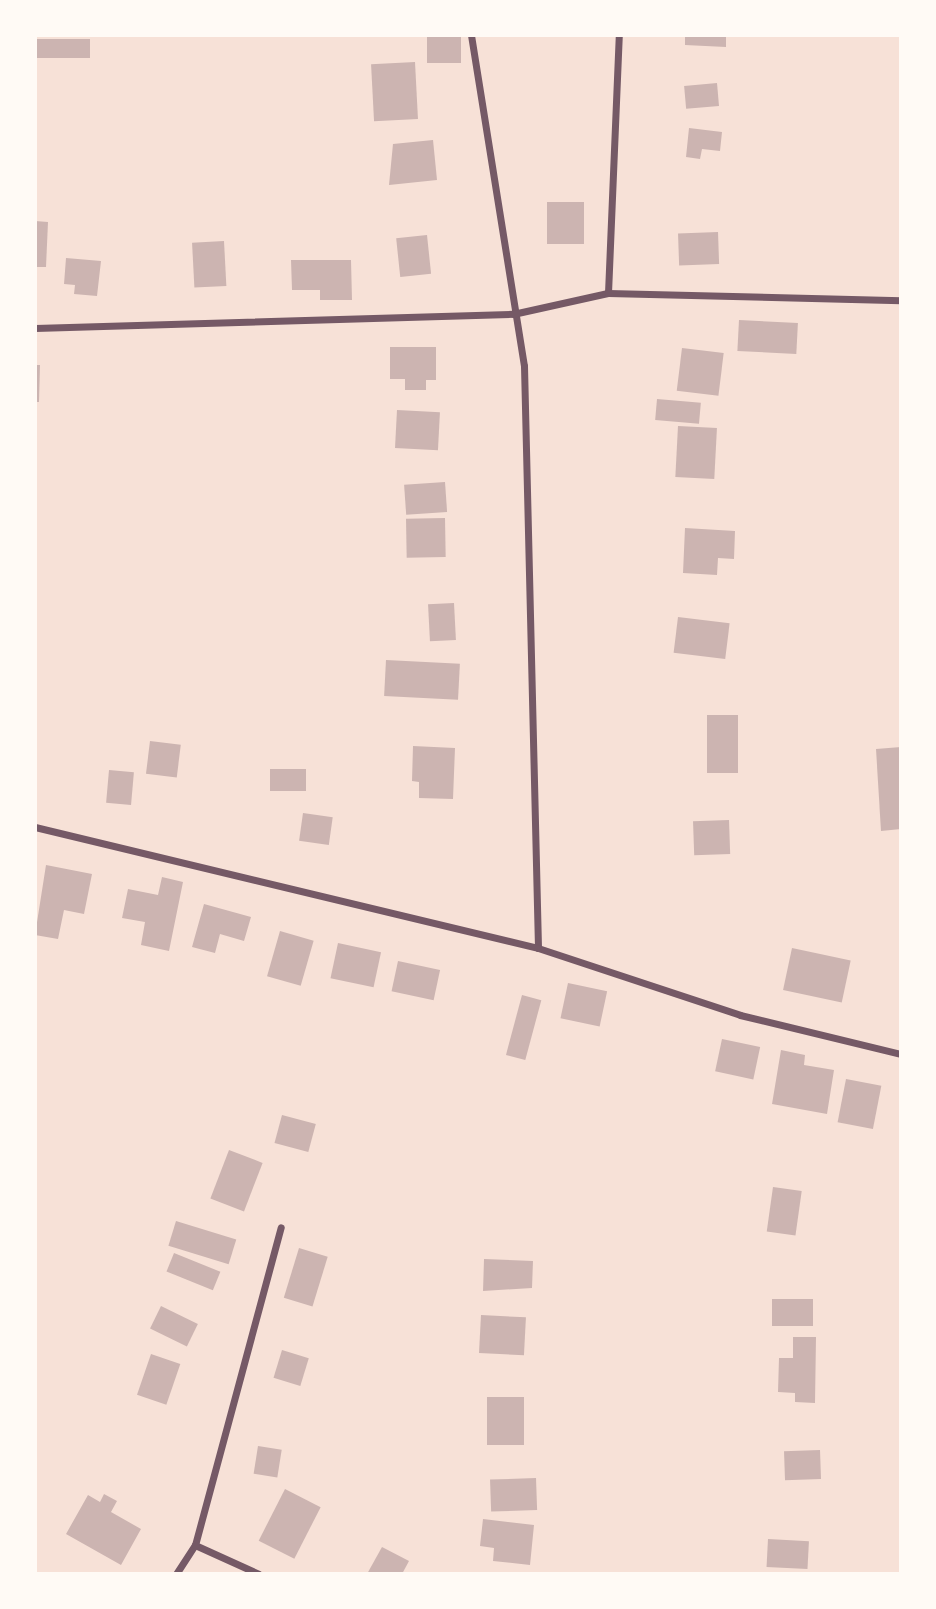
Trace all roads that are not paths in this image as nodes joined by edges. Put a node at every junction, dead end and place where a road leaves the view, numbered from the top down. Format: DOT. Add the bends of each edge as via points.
graph roads {
  1 [pos="471,35"];
  2 [pos="619,35"];
  3 [pos="608,293"];
  4 [pos="901,300"];
  5 [pos="513,314"];
  6 [pos="35,328"];
  7 [pos="35,827"];
  8 [pos="538,948"];
  9 [pos="901,1054"];
  10 [pos="281,1227"];
  11 [pos="195,1545"];
  12 [pos="176,1574"];
  13 [pos="260,1574"];
  1 -- 5 [label="street"];
  2 -- 3 [label="street"];
  3 -- 4 [label="street"];
  3 -- 5 [label="street"];
  5 -- 6 [label="street"];
  5 -- 8 [label="street" via="524,366"];
  7 -- 8 [label="street"];
  8 -- 9 [label="street" via="740,1015"];
  10 -- 11 [label="street"];
  11 -- 12 [label="street"];
  11 -- 13 [label="street"];
}
